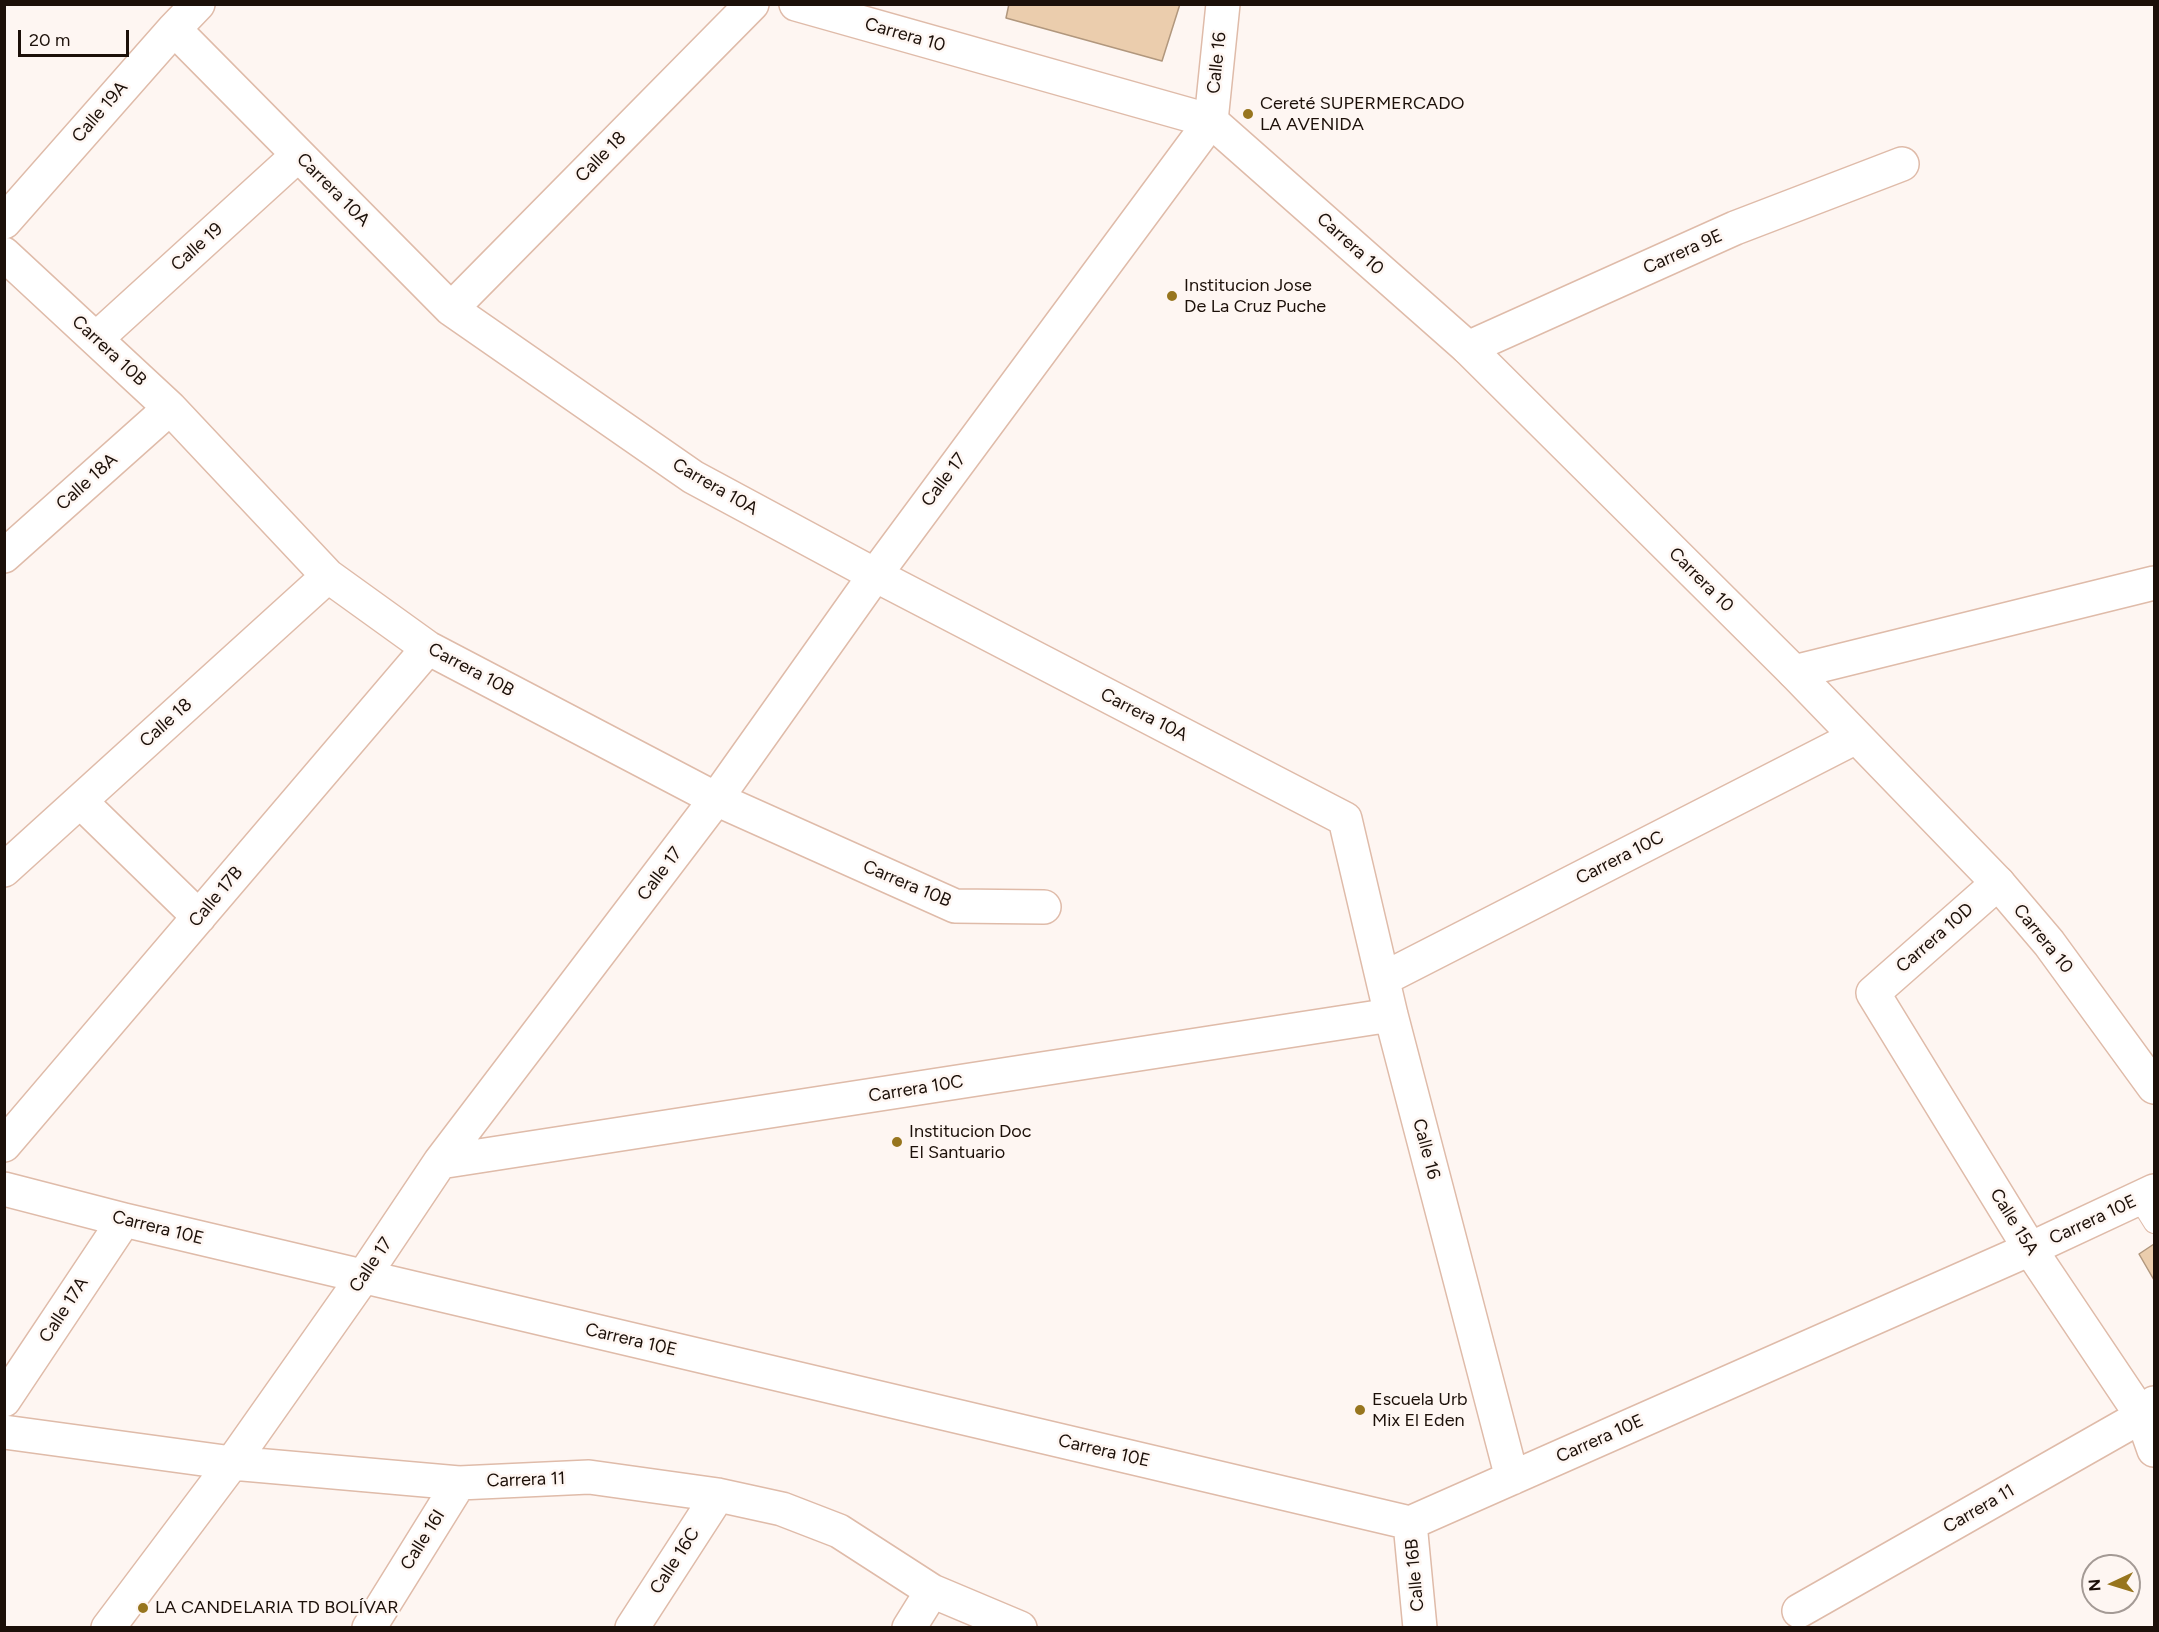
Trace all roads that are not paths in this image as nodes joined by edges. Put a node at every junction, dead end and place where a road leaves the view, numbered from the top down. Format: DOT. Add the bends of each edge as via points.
graph roads {
  1 [pos="198,4"];
  2 [pos="752,4"];
  3 [pos="796,4"];
  4 [pos="1223,4"];
  5 [pos="174,29"];
  6 [pos="1211,121"];
  7 [pos="298,155"];
  8 [pos="1902,164"];
  9 [pos="4,222"];
  10 [pos="4,254"];
  11 [pos="451,309"];
  12 [pos="96,339"];
  13 [pos="1468,348"];
  14 [pos="170,408"];
  15 [pos="4,556"];
  16 [pos="874,575"];
  17 [pos="328,576"];
  18 [pos="2154,583"];
  19 [pos="428,648"];
  20 [pos="1794,672"];
  21 [pos="1857,737"];
  22 [pos="716,800"];
  23 [pos="80,801"];
  24 [pos="1345,819"];
  25 [pos="4,870"];
  26 [pos="1998,883"];
  27 [pos="1044,908"];
  28 [pos="199,917"];
  29 [pos="1383,979"];
  30 [pos="1873,993"];
  31 [pos="1391,1015"];
  32 [pos="2154,1087"];
  33 [pos="4,1146"];
  34 [pos="440,1162"];
  35 [pos="4,1189"];
  36 [pos="2149,1205"];
  37 [pos="124,1220"];
  38 [pos="2030,1249"];
  39 [pos="363,1277"];
  40 [pos="4,1400"];
  41 [pos="2148,1409"];
  42 [pos="4,1432"];
  43 [pos="2154,1450"];
  44 [pos="232,1463"];
  45 [pos="1512,1478"];
  46 [pos="459,1482"];
  47 [pos="718,1495"];
  48 [pos="1410,1523"];
  49 [pos="932,1591"];
  50 [pos="1799,1611"];
  51 [pos="108,1628"];
  52 [pos="369,1628"];
  53 [pos="632,1628"];
  54 [pos="909,1628"];
  55 [pos="1020,1628"];
  56 [pos="1420,1628"];
  1 -- 5 [label="street, Calle 19A"];
  2 -- 11 [label="street, Calle 18"];
  3 -- 6 [label="street, Carrera 10"];
  4 -- 6 [label="street, Calle 16"];
  5 -- 7 [label="street, Carrera 10A"];
  5 -- 9 [label="street, Calle 19A"];
  6 -- 13 [label="street, Carrera 10"];
  6 -- 16 [label="street, Calle 17"];
  7 -- 11 [label="street, Carrera 10A"];
  7 -- 12 [label="street, Calle 19"];
  8 -- 13 [label="street, Carrera 9E" via="1735,228"];
  10 -- 12 [label="street, Carrera 10B"];
  11 -- 16 [label="street, Carrera 10A" via="693,477"];
  12 -- 14 [label="street, Carrera 10B"];
  13 -- 20 [label="street, Carrera 10"];
  14 -- 15 [label="street, Calle 18A"];
  14 -- 17 [label="street, Carrera 10B"];
  16 -- 22 [label="street, Calle 17"];
  16 -- 24 [label="street, Carrera 10A"];
  17 -- 19 [label="street, Carrera 10B"];
  17 -- 23 [label="street, Calle 18"];
  18 -- 20 [label="street"];
  19 -- 22 [label="street, Carrera 10B"];
  19 -- 28 [label="street, Calle 17B"];
  20 -- 21 [label="street, Carrera 10"];
  21 -- 26 [label="street, Carrera 10"];
  21 -- 29 [label="street, Carrera 10C"];
  22 -- 27 [label="street, Carrera 10B" via="955,906"];
  22 -- 34 [label="street, Calle 17"];
  23 -- 25 [label="street, Calle 18"];
  23 -- 28 [label="street"];
  24 -- 29 [label="street, Calle 16"];
  26 -- 30 [label="street, Carrera 10D"];
  26 -- 32 [label="street, Carrera 10" via="2049,943"];
  28 -- 33 [label="street, Calle 17B"];
  29 -- 31 [label="street, Calle 16"];
  30 -- 38 [label="street, Calle 15A"];
  31 -- 34 [label="street, Carrera 10C"];
  31 -- 45 [label="street, Calle 16"];
  34 -- 39 [label="street, Calle 17"];
  35 -- 37 [label="street, Carrera 10E"];
  36 -- 38 [label="street, Carrera 10E"];
  37 -- 39 [label="street, Carrera 10E"];
  37 -- 40 [label="street, Calle 17A"];
  38 -- 41 [label="street, Calle 15A"];
  38 -- 45 [label="street, Carrera 10E"];
  39 -- 44 [label="street, Calle 17"];
  39 -- 48 [label="street, Carrera 10E"];
  41 -- 43 [label="street, Calle 15A"];
  41 -- 50 [label="street, Carrera 11"];
  42 -- 44 [label="street, Carrera 11"];
  44 -- 46 [label="street, Carrera 11"];
  44 -- 51 [label="street, Calle 17"];
  45 -- 48 [label="street, Carrera 10E"];
  46 -- 47 [label="street, Carrera 11" via="589,1477"];
  46 -- 52 [label="street, Calle 16I"];
  47 -- 49 [label="street, Carrera 11" via="782,1509 838,1532"];
  47 -- 53 [label="street, Calle 16C"];
  48 -- 56 [label="street, Calle 16B"];
  49 -- 54 [label="street"];
  49 -- 55 [label="street, Carrera 11"];
}
